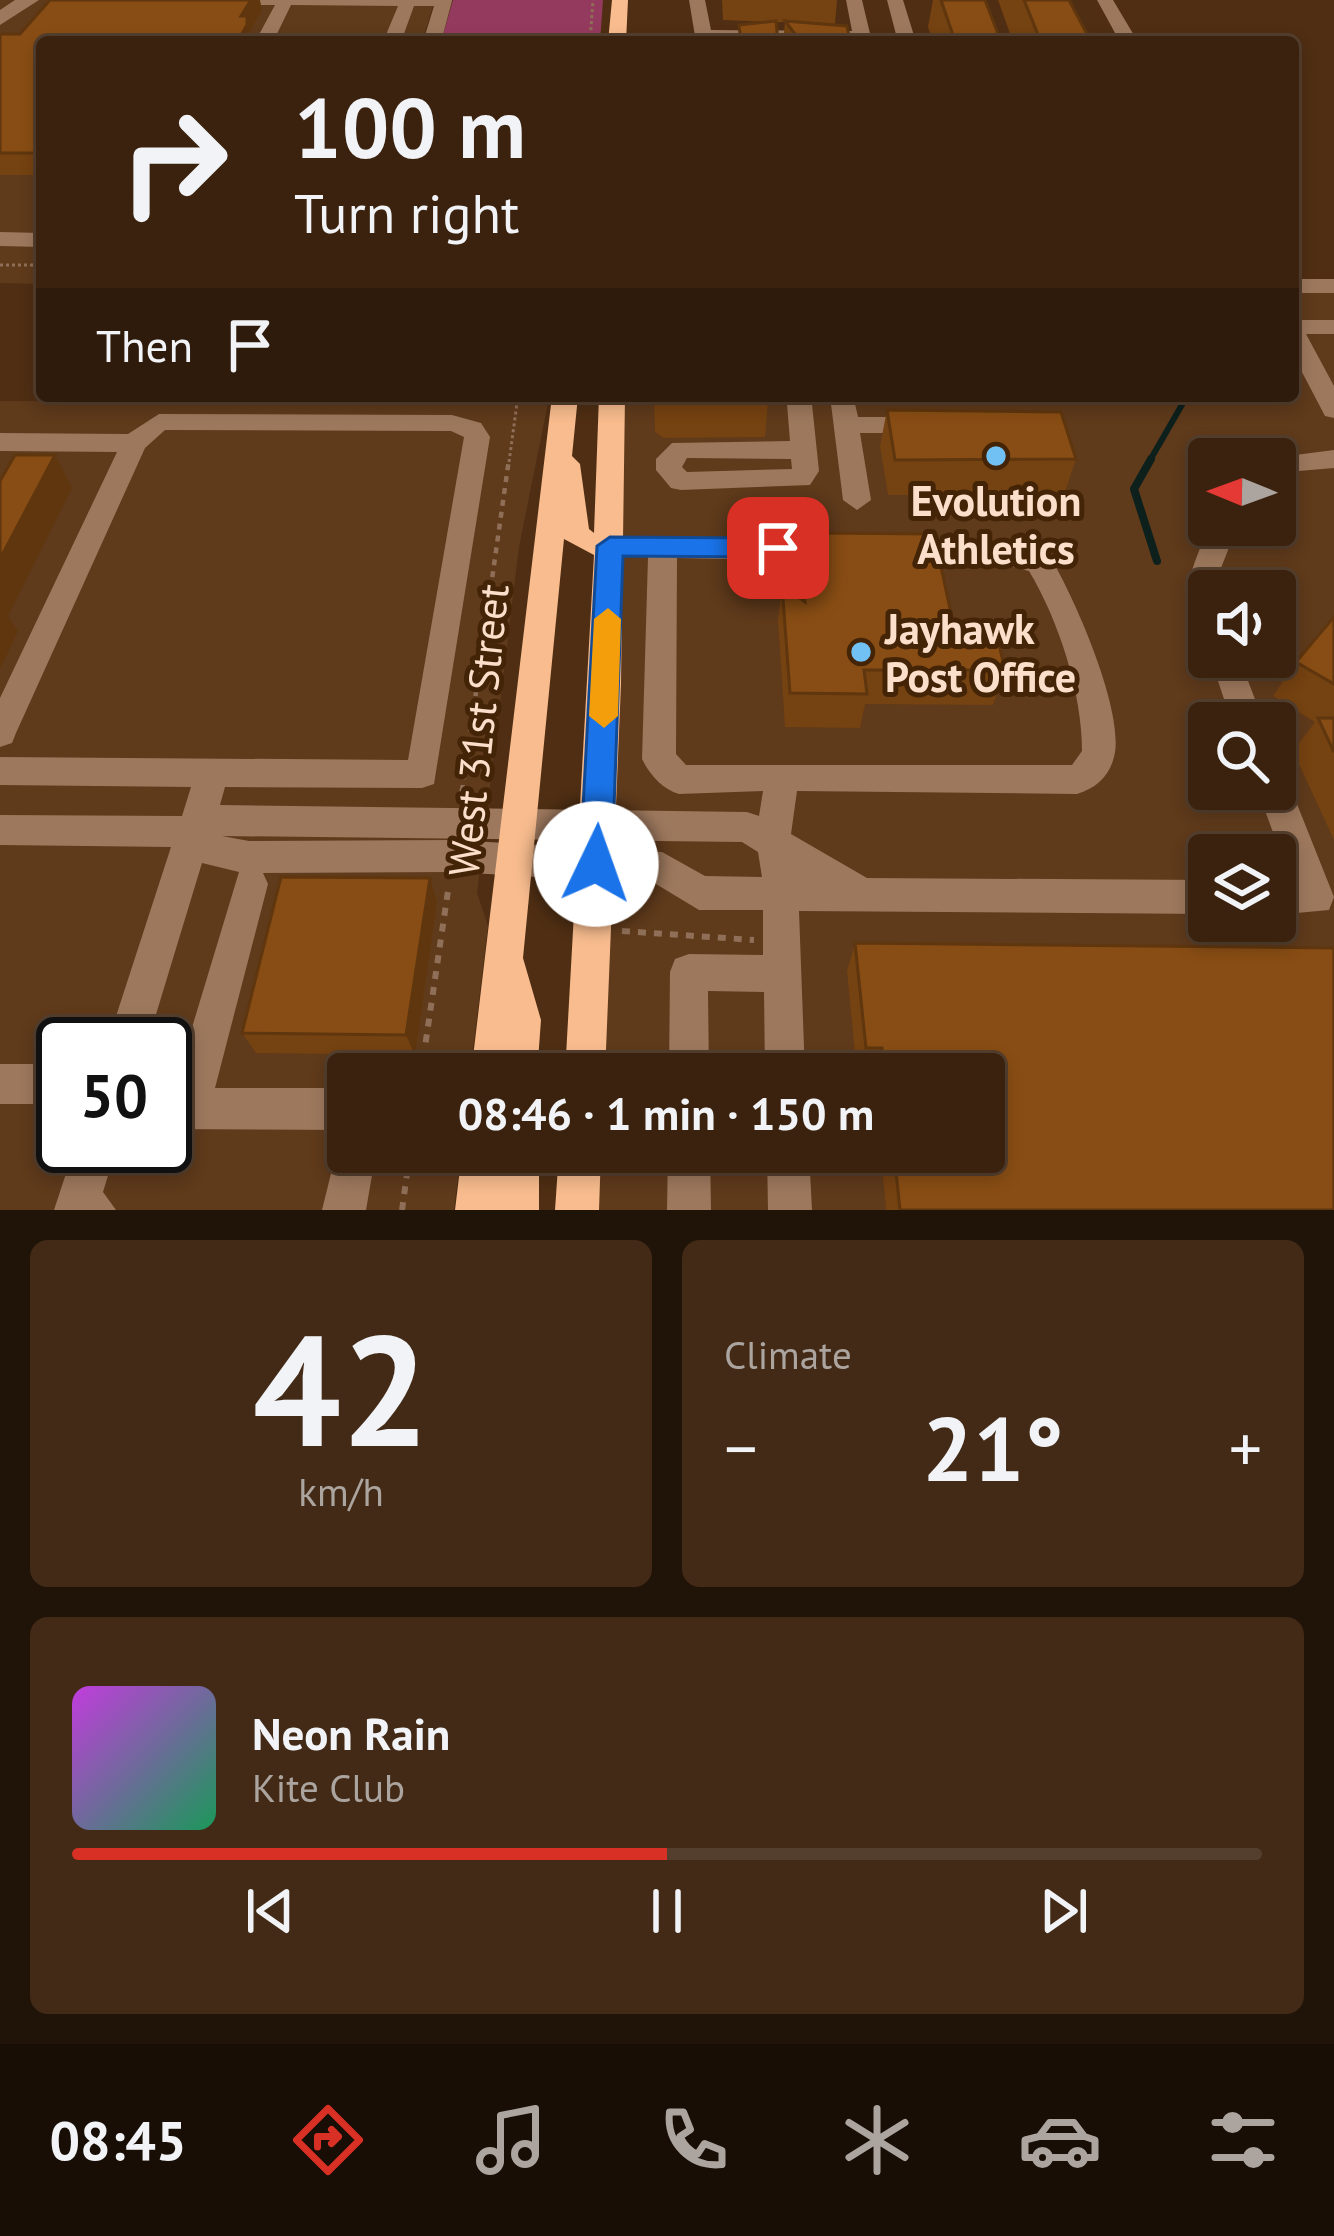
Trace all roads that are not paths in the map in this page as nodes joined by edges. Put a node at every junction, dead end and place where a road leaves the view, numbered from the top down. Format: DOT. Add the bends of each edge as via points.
graph roads {
  1 [pos="31,0"];
  2 [pos="181,0"];
  3 [pos="286,0"];
  4 [pos="408,0"];
  5 [pos="444,0"];
  6 [pos="620,0"];
  7 [pos="698,0"];
  8 [pos="854,0"];
  9 [pos="895,0"];
  10 [pos="1105,0"];
  11 [pos="0,20"];
  12 [pos="267,36"];
  13 [pos="394,36"];
  14 [pos="434,36"];
  15 [pos="617,36"];
  16 [pos="703,36"];
  17 [pos="861,36"];
  18 [pos="905,36"];
  19 [pos="1126,36"];
  20 [pos="0,239"];
  21 [pos="36,240"];
  22 [pos="1299,286"];
  23 [pos="1334,286"];
  24 [pos="1334,327"];
  25 [pos="1299,330"];
  26 [pos="1299,342"];
  27 [pos="564,402"];
  28 [pos="612,402"];
  29 [pos="799,402"];
  30 [pos="937,402"];
  31 [pos="978,402"];
  32 [pos="311,409"];
  33 [pos="1334,410"];
  34 [pos="844,411"];
  35 [pos="560,434"];
  36 [pos="0,442"];
  37 [pos="134,443"];
  38 [pos="804,450"];
  39 [pos="1334,459"];
  40 [pos="1296,462"];
  41 [pos="856,500"];
  42 [pos="610,546"];
  43 [pos="663,547"];
  44 [pos="0,733"];
  45 [pos="0,771"];
  46 [pos="213,772"];
  47 [pos="782,777"];
  48 [pos="517,820"];
  49 [pos="598,822"];
  50 [pos="0,830"];
  51 [pos="194,832"];
  52 [pos="773,837"];
  53 [pos="1296,846"];
  54 [pos="513,860"];
  55 [pos="596,864"];
  56 [pos="250,884"];
  57 [pos="776,893"];
  58 [pos="862,894"];
  59 [pos="1188,897"];
  60 [pos="1296,898"];
  61 [pos="504,942"];
  62 [pos="779,957"];
  63 [pos="136,1017"];
  64 [pos="492,1053"];
  65 [pos="519,1053"];
  66 [pos="586,1053"];
  67 [pos="689,1053"];
  68 [pos="783,1053"];
  69 [pos="192,1062"];
  70 [pos="0,1084"];
  71 [pos="36,1084"];
  72 [pos="192,1108"];
  73 [pos="327,1109"];
  74 [pos="88,1173"];
  75 [pos="351,1173"];
  76 [pos="481,1173"];
  77 [pos="518,1173"];
  78 [pos="579,1173"];
  79 [pos="689,1173"];
  80 [pos="789,1173"];
  81 [pos="94,1210"];
  82 [pos="344,1210"];
  83 [pos="477,1210"];
  84 [pos="517,1210"];
  85 [pos="577,1210"];
  86 [pos="689,1210"];
  87 [pos="790,1210"];
  1 -- 11 [label="street"];
  2 -- 3 [label="street"];
  3 -- 4 [label="street"];
  3 -- 12 [label="street"];
  4 -- 5 [label="street"];
  4 -- 13 [label="street"];
  5 -- 14 [label="street"];
  6 -- 15 [label="main road"];
  7 -- 16 [label="street"];
  8 -- 17 [label="street"];
  9 -- 18 [label="street"];
  10 -- 19 [label="street"];
  20 -- 21 [label="street"];
  22 -- 23 [label="street"];
  24 -- 25 [label="street"];
  26 -- 33 [label="street"];
  27 -- 35 [label="main road, West 31st Street"];
  28 -- 42 [label="main road"];
  29 -- 38 [label="street"];
  30 -- 34 [label="street"];
  31 -- 34 [label="street" via="975,426"];
  32 -- 37 [label="street" via="159,422"];
  32 -- 46 [label="street" via="452,423 477,437 422,774"];
  34 -- 41 [label="street"];
  35 -- 42 [label="main road" via="575,534"];
  35 -- 48 [label="main road, West 31st Street"];
  36 -- 37 [label="street"];
  37 -- 44 [label="street"];
  39 -- 40 [label="street"];
  42 -- 43 [label="street"];
  42 -- 49 [label="main road"];
  43 -- 47 [label="street" via="662,767 687,782"];
  43 -- 47 [label="street" via="989,551 1027,558 1047,574 1099,732 1091,772 1077,780"];
  45 -- 46 [label="street"];
  46 -- 51 [label="street"];
  47 -- 52 [label="street"];
  48 -- 49 [label="street"];
  48 -- 51 [label="street" via="223,819"];
  48 -- 54 [label="main road, West 31st Street"];
  49 -- 52 [label="street" via="748,827"];
  49 -- 55 [label="main road"];
  50 -- 51 [label="street"];
  51 -- 54 [label="street" via="214,852 249,857"];
  51 -- 63 [label="street"];
  52 -- 57 [label="street"];
  52 -- 58 [label="street"];
  53 -- 60 [label="street" via="1316,898"];
  54 -- 55 [label="street"];
  54 -- 61 [label="main road, West 31st Street"];
  55 -- 57 [label="street" via="662,868 699,893"];
  55 -- 66 [label="main road"];
  56 -- 69 [label="street"];
  57 -- 58 [label="street"];
  57 -- 62 [label="street"];
  58 -- 59 [label="street"];
  61 -- 64 [label="main road, West 31st Street"];
  61 -- 65 [label="main road" via="521,1020"];
  62 -- 67 [label="street" via="689,972"];
  62 -- 68 [label="street"];
  70 -- 71 [label="street"];
  72 -- 73 [label="street"];
  74 -- 81 [label="street" via="76,1210"];
  75 -- 82 [label="street"];
  76 -- 83 [label="main road"];
  77 -- 84 [label="main road"];
  78 -- 85 [label="main road"];
  79 -- 86 [label="street"];
  80 -- 87 [label="street"];
}
